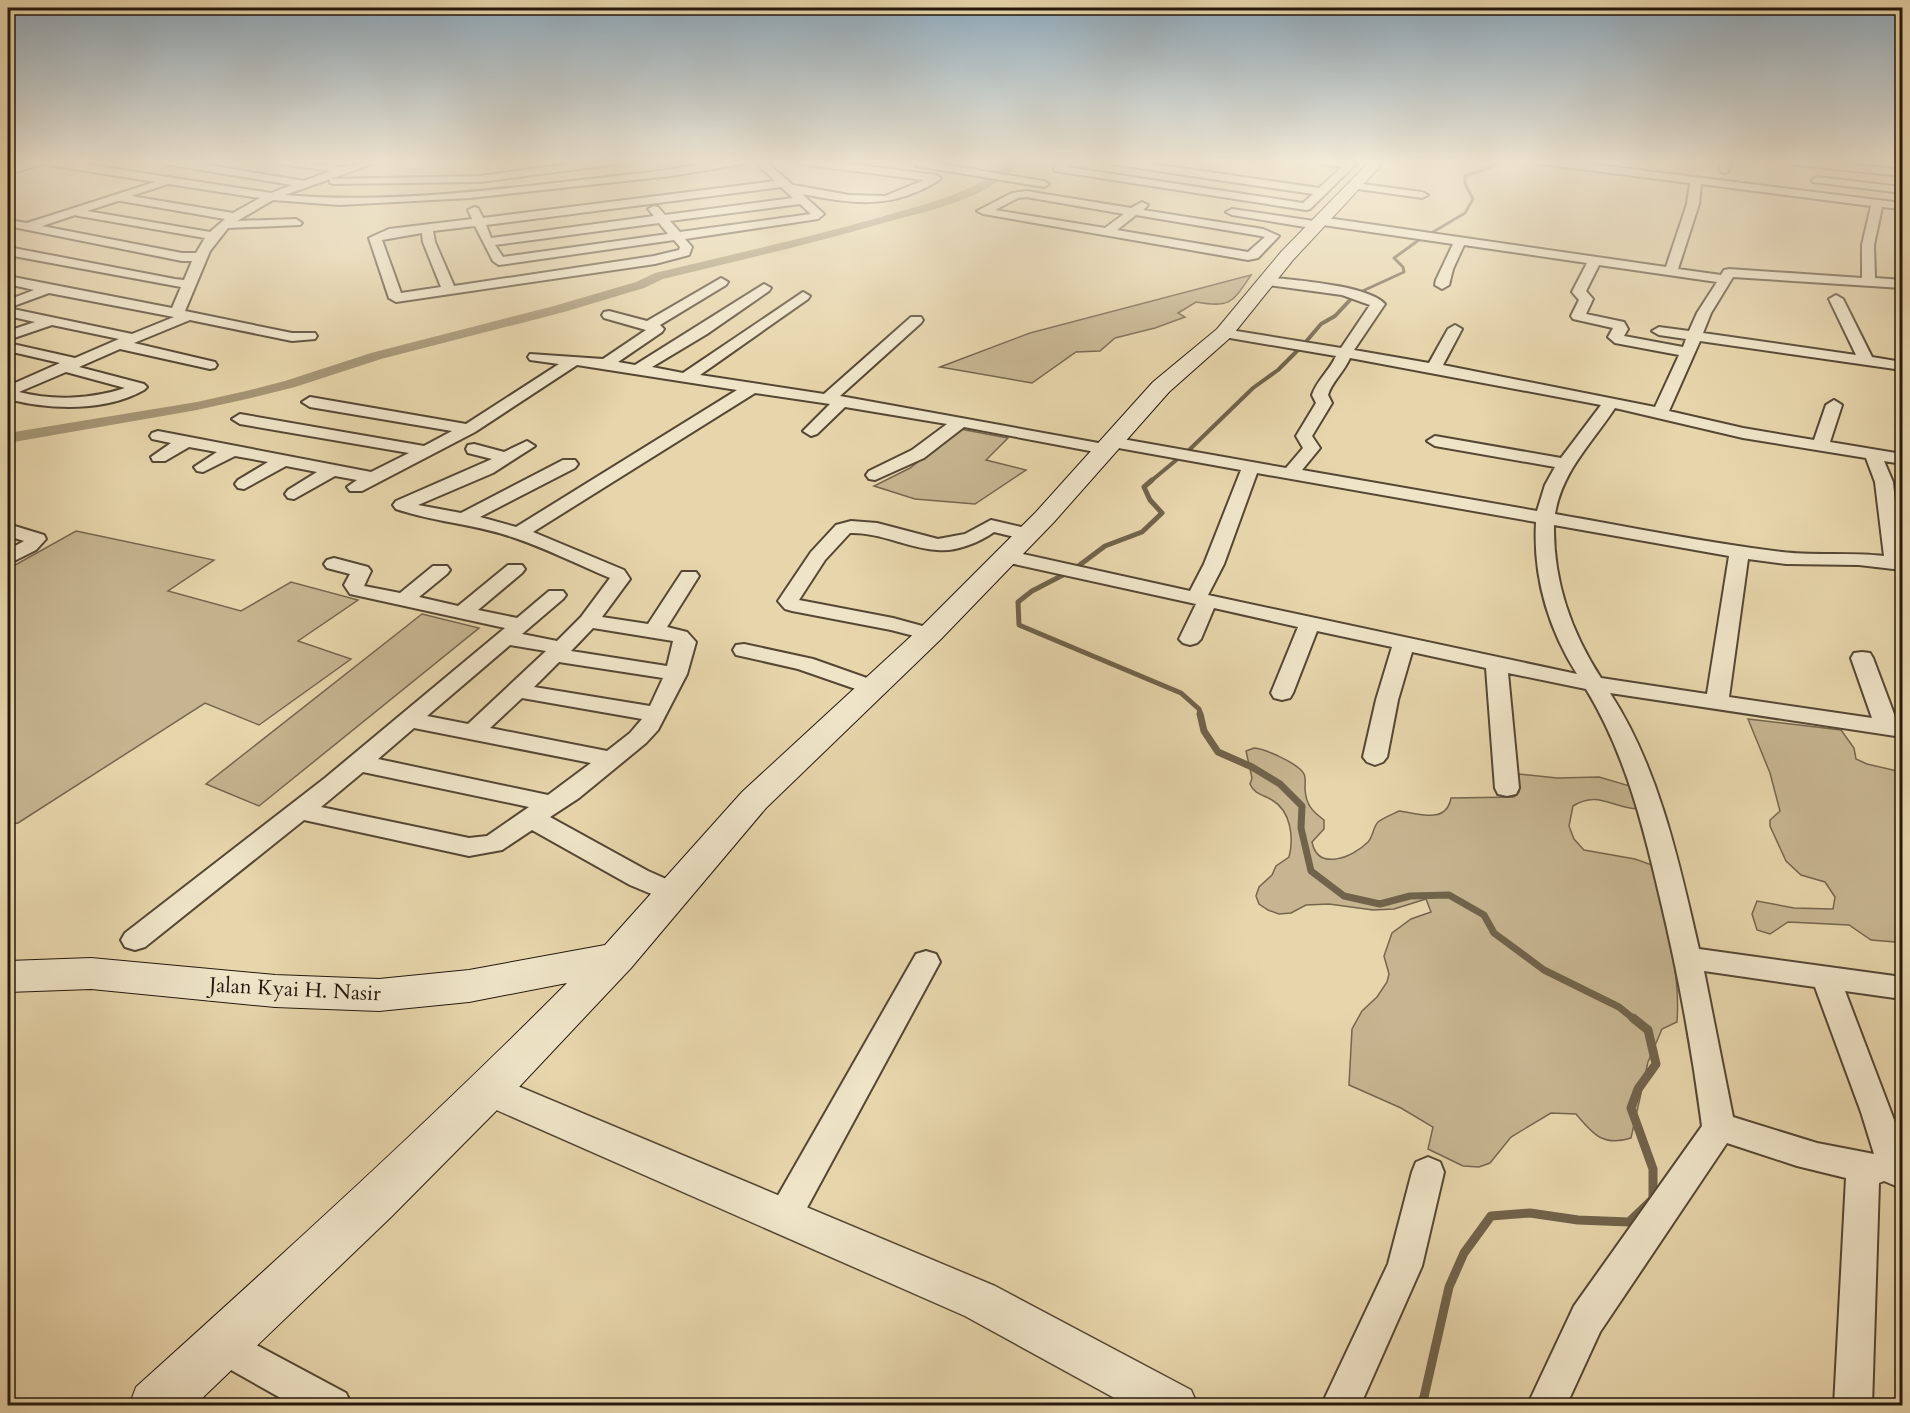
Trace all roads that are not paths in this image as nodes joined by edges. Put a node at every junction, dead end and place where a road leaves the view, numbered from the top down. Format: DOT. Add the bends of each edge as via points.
graph roads {
  1 [pos="28,227"];
  2 [pos="161,227"];
  3 [pos="223,227"];
  4 [pos="442,227"];
  5 [pos="481,227"];
  6 [pos="597,227"];
  7 [pos="669,227"];
  8 [pos="738,227"];
  9 [pos="1077,227"];
  10 [pos="1113,227"];
  11 [pos="1246,227"];
  12 [pos="1315,227"];
  13 [pos="1350,227"];
  14 [pos="1685,227"];
  15 [pos="1872,227"];
  16 [pos="427,229"];
  17 [pos="1107,232"];
  18 [pos="8,234"];
  19 [pos="676,235"];
  20 [pos="213,236"];
  21 [pos="1460,241"];
  22 [pos="487,242"];
  23 [pos="8,251"];
  24 [pos="201,257"];
  25 [pos="1595,260"];
  26 [pos="499,261"];
  27 [pos="1671,271"];
  28 [pos="1724,279"];
  29 [pos="8,280"];
  30 [pos="1266,280"];
  31 [pos="1869,280"];
  32 [pos="509,282"];
  33 [pos="721,282"];
  34 [pos="1899,283"];
  35 [pos="190,284"];
  36 [pos="1442,285"];
  37 [pos="764,288"];
  38 [pos="48,289"];
  39 [pos="449,290"];
  40 [pos="803,296"];
  41 [pos="1836,298"];
  42 [pos="106,301"];
  43 [pos="1902,301"];
  44 [pos="8,304"];
  45 [pos="8,312"];
  46 [pos="182,314"];
  47 [pos="609,315"];
  48 [pos="916,320"];
  49 [pos="51,321"];
  50 [pos="649,326"];
  51 [pos="1455,328"];
  52 [pos="1659,331"];
  53 [pos="1224,333"];
  54 [pos="8,336"];
  55 [pos="310,336"];
  56 [pos="1694,336"];
  57 [pos="132,338"];
  58 [pos="117,344"];
  59 [pos="8,347"];
  60 [pos="1688,352"];
  61 [pos="1345,353"];
  62 [pos="535,357"];
  63 [pos="575,360"];
  64 [pos="1866,362"];
  65 [pos="605,364"];
  66 [pos="69,365"];
  67 [pos="210,365"];
  68 [pos="1902,366"];
  69 [pos="1434,368"];
  70 [pos="636,370"];
  71 [pos="1482,377"];
  72 [pos="686,378"];
  73 [pos="752,388"];
  74 [pos="9,391"];
  75 [pos="1483,394"];
  76 [pos="834,401"];
  77 [pos="310,402"];
  78 [pos="1611,402"];
  79 [pos="1834,405"];
  80 [pos="1660,413"];
  81 [pos="240,419"];
  82 [pos="961,422"];
  83 [pos="469,429"];
  84 [pos="811,431"];
  85 [pos="158,436"];
  86 [pos="1435,441"];
  87 [pos="186,442"];
  88 [pos="527,446"];
  89 [pos="1108,446"];
  90 [pos="1821,446"];
  91 [pos="474,449"];
  92 [pos="232,451"];
  93 [pos="425,452"];
  94 [pos="1873,455"];
  95 [pos="159,457"];
  96 [pos="506,458"];
  97 [pos="1902,459"];
  98 [pos="282,460"];
  99 [pos="569,464"];
  100 [pos="1565,464"];
  101 [pos="1251,466"];
  102 [pos="203,467"];
  103 [pos="332,470"];
  104 [pos="1291,473"];
  105 [pos="876,475"];
  106 [pos="374,478"];
  107 [pos="244,484"];
  108 [pos="356,487"];
  109 [pos="294,494"];
  110 [pos="1545,517"];
  111 [pos="464,519"];
  112 [pos="8,530"];
  113 [pos="519,533"];
  114 [pos="1027,534"];
  115 [pos="1739,552"];
  116 [pos="1005,556"];
  117 [pos="8,558"];
  118 [pos="1898,563"];
  119 [pos="334,564"];
  120 [pos="440,570"];
  121 [pos="515,570"];
  122 [pos="689,576"];
  123 [pos="556,595"];
  124 [pos="404,600"];
  125 [pos="1201,600"];
  126 [pos="463,612"];
  127 [pos="588,621"];
  128 [pos="1310,623"];
  129 [pos="652,630"];
  130 [pos="514,631"];
  131 [pos="930,634"];
  132 [pos="1190,639"];
  133 [pos="1404,643"];
  134 [pos="744,650"];
  135 [pos="558,652"];
  136 [pos="1862,658"];
  137 [pos="1496,663"];
  138 [pos="676,674"];
  139 [pos="1595,684"];
  140 [pos="873,688"];
  141 [pos="518,691"];
  142 [pos="1281,693"];
  143 [pos="1716,703"];
  144 [pos="657,714"];
  145 [pos="409,720"];
  146 [pos="1895,728"];
  147 [pos="474,732"];
  148 [pos="1376,757"];
  149 [pos="610,759"];
  150 [pos="359,763"];
  151 [pos="1508,788"];
  152 [pos="301,811"];
  153 [pos="542,811"];
  154 [pos="673,893"];
  155 [pos="135,940"];
  156 [pos="617,957"];
  157 [pos="1688,958"];
  158 [pos="926,962"];
  159 [pos="8,976"];
  160 [pos="1826,979"];
  161 [pos="1902,988"];
  162 [pos="489,1090"];
  163 [pos="1718,1126"];
  164 [pos="1887,1170"];
  165 [pos="1428,1172"];
  166 [pos="784,1217"];
  167 [pos="221,1344"];
  168 [pos="155,1406"];
  169 [pos="333,1406"];
  170 [pos="1175,1406"];
  171 [pos="1340,1406"];
  172 [pos="1546,1406"];
  173 [pos="1853,1406"];
  1 -- 18 [label="street"];
  1 -- 24 [label="street" via="182,257"];
  2 -- 20 [label="street"];
  3 -- 20 [label="street"];
  4 -- 16 [label="street"];
  5 -- 22 [label="street"];
  6 -- 22 [label="street"];
  7 -- 19 [label="street"];
  8 -- 19 [label="street"];
  9 -- 17 [label="street"];
  10 -- 17 [label="street"];
  11 -- 17 [label="street" via="1273,237 1248,256"];
  12 -- 30 [label="main road"];
  13 -- 21 [label="street"];
  14 -- 27 [label="street"];
  15 -- 31 [label="street"];
  16 -- 39 [label="street"];
  16 -- 39 [label="street" via="375,238 396,298"];
  19 -- 26 [label="street"];
  19 -- 32 [label="street" via="686,247 685,252"];
  20 -- 24 [label="street"];
  21 -- 25 [label="street"];
  21 -- 36 [label="street"];
  22 -- 26 [label="street"];
  23 -- 35 [label="street"];
  24 -- 35 [label="street"];
  25 -- 27 [label="street"];
  25 -- 60 [label="street" via="1578,292 1586,299 1578,316 1619,325 1621,329 1615,337 1620,340"];
  26 -- 32 [label="street"];
  27 -- 28 [label="street"];
  28 -- 31 [label="street" via="1733,273 1771,278"];
  28 -- 56 [label="street"];
  29 -- 38 [label="street"];
  30 -- 53 [label="main road"];
  30 -- 61 [label="street" via="1372,299 1378,307"];
  31 -- 34 [label="street"];
  32 -- 39 [label="street"];
  33 -- 50 [label="street"];
  34 -- 43 [label="street"];
  35 -- 46 [label="street"];
  37 -- 70 [label="street"];
  38 -- 42 [label="street"];
  38 -- 44 [label="street"];
  40 -- 72 [label="street"];
  41 -- 64 [label="street"];
  42 -- 46 [label="street"];
  42 -- 49 [label="street"];
  45 -- 49 [label="street"];
  46 -- 55 [label="street" via="292,337"];
  46 -- 57 [label="street"];
  47 -- 50 [label="street"];
  48 -- 76 [label="street"];
  49 -- 54 [label="street"];
  49 -- 57 [label="street"];
  50 -- 65 [label="street" via="657,328"];
  51 -- 69 [label="street"];
  52 -- 56 [label="street"];
  53 -- 61 [label="street"];
  53 -- 89 [label="main road" via="1161,387"];
  56 -- 60 [label="street"];
  56 -- 64 [label="street"];
  57 -- 58 [label="street"];
  58 -- 66 [label="street"];
  58 -- 67 [label="street"];
  59 -- 66 [label="street"];
  60 -- 80 [label="street"];
  61 -- 69 [label="street"];
  61 -- 104 [label="street" via="1320,392 1324,403 1304,436 1312,448"];
  62 -- 63 [label="street"];
  63 -- 65 [label="street"];
  63 -- 83 [label="street"];
  64 -- 68 [label="street"];
  65 -- 70 [label="street"];
  66 -- 74 [label="street"];
  66 -- 74 [label="street" via="139,387 110,396 52,402"];
  69 -- 71 [label="street"];
  70 -- 72 [label="street"];
  71 -- 75 [label="street"];
  71 -- 78 [label="street"];
  72 -- 73 [label="street"];
  73 -- 76 [label="street"];
  73 -- 113 [label="street"];
  76 -- 82 [label="street"];
  76 -- 84 [label="street"];
  77 -- 83 [label="street"];
  78 -- 80 [label="street"];
  78 -- 100 [label="street"];
  79 -- 90 [label="street"];
  80 -- 90 [label="street"];
  81 -- 93 [label="street"];
  82 -- 89 [label="street"];
  82 -- 105 [label="street" via="918,454"];
  83 -- 93 [label="street"];
  85 -- 87 [label="street"];
  86 -- 100 [label="street"];
  87 -- 92 [label="street"];
  87 -- 95 [label="street"];
  88 -- 96 [label="street"];
  89 -- 101 [label="street"];
  89 -- 114 [label="main road"];
  90 -- 94 [label="street"];
  91 -- 96 [label="street"];
  92 -- 98 [label="street"];
  92 -- 102 [label="street"];
  93 -- 106 [label="street"];
  94 -- 97 [label="street"];
  94 -- 118 [label="street" via="1884,482"];
  96 -- 111 [label="street" via="402,505"];
  98 -- 103 [label="street"];
  98 -- 107 [label="street"];
  99 -- 111 [label="street"];
  100 -- 110 [label="street" via="1551,489"];
  101 -- 104 [label="street"];
  101 -- 125 [label="street"];
  103 -- 106 [label="street"];
  103 -- 109 [label="street"];
  104 -- 110 [label="street"];
  106 -- 108 [label="street"];
  110 -- 115 [label="street"];
  110 -- 139 [label="street" via="1545,545 1557,612"];
  111 -- 113 [label="street"];
  112 -- 117 [label="street" via="36,539"];
  113 -- 127 [label="street" via="620,577"];
  114 -- 116 [label="main road"];
  114 -- 131 [label="street" via="992,526 971,539 938,545 878,529 843,529 818,556 788,601"];
  115 -- 118 [label="street"];
  115 -- 143 [label="street"];
  116 -- 125 [label="street"];
  116 -- 131 [label="main road"];
  119 -- 124 [label="street" via="361,571 355,589"];
  120 -- 124 [label="street"];
  121 -- 126 [label="street"];
  122 -- 129 [label="street"];
  123 -- 130 [label="street"];
  124 -- 126 [label="street"];
  125 -- 128 [label="street"];
  125 -- 132 [label="street"];
  126 -- 130 [label="street"];
  127 -- 129 [label="street"];
  127 -- 135 [label="street"];
  128 -- 133 [label="street"];
  128 -- 142 [label="street"];
  129 -- 138 [label="street" via="685,640"];
  130 -- 135 [label="street"];
  130 -- 145 [label="street"];
  131 -- 140 [label="main road"];
  133 -- 137 [label="street"];
  133 -- 148 [label="street"];
  134 -- 140 [label="street" via="805,664"];
  135 -- 138 [label="street"];
  135 -- 141 [label="street"];
  136 -- 146 [label="street"];
  137 -- 139 [label="street"];
  137 -- 151 [label="street"];
  138 -- 144 [label="street"];
  139 -- 143 [label="street"];
  139 -- 157 [label="street" via="1632,754"];
  140 -- 154 [label="main road" via="754,800"];
  141 -- 144 [label="street"];
  141 -- 147 [label="street"];
  143 -- 146 [label="street"];
  144 -- 149 [label="street" via="638,738"];
  145 -- 147 [label="street"];
  145 -- 150 [label="street"];
  147 -- 149 [label="street"];
  149 -- 153 [label="street"];
  150 -- 152 [label="street"];
  150 -- 153 [label="street"];
  152 -- 153 [label="street" via="477,848 492,844"];
  152 -- 155 [label="street"];
  153 -- 154 [label="street" via="639,878"];
  154 -- 156 [label="main road"];
  156 -- 159 [label="main road, Jalan Kyai H. Nasir" via="484,982 380,994 305,993 101,973"];
  156 -- 162 [label="main road"];
  157 -- 160 [label="street"];
  157 -- 163 [label="street"];
  158 -- 166 [label="street"];
  160 -- 161 [label="street"];
  160 -- 164 [label="street" via="1877,1112"];
  162 -- 166 [label="street"];
  162 -- 167 [label="main road"];
  163 -- 164 [label="street"];
  163 -- 172 [label="street" via="1713,1139 1587,1319"];
  164 -- 173 [label="street"];
  165 -- 171 [label="street" via="1405,1266"];
  166 -- 170 [label="street" via="980,1301"];
  167 -- 168 [label="main road"];
  167 -- 169 [label="street"];
}
